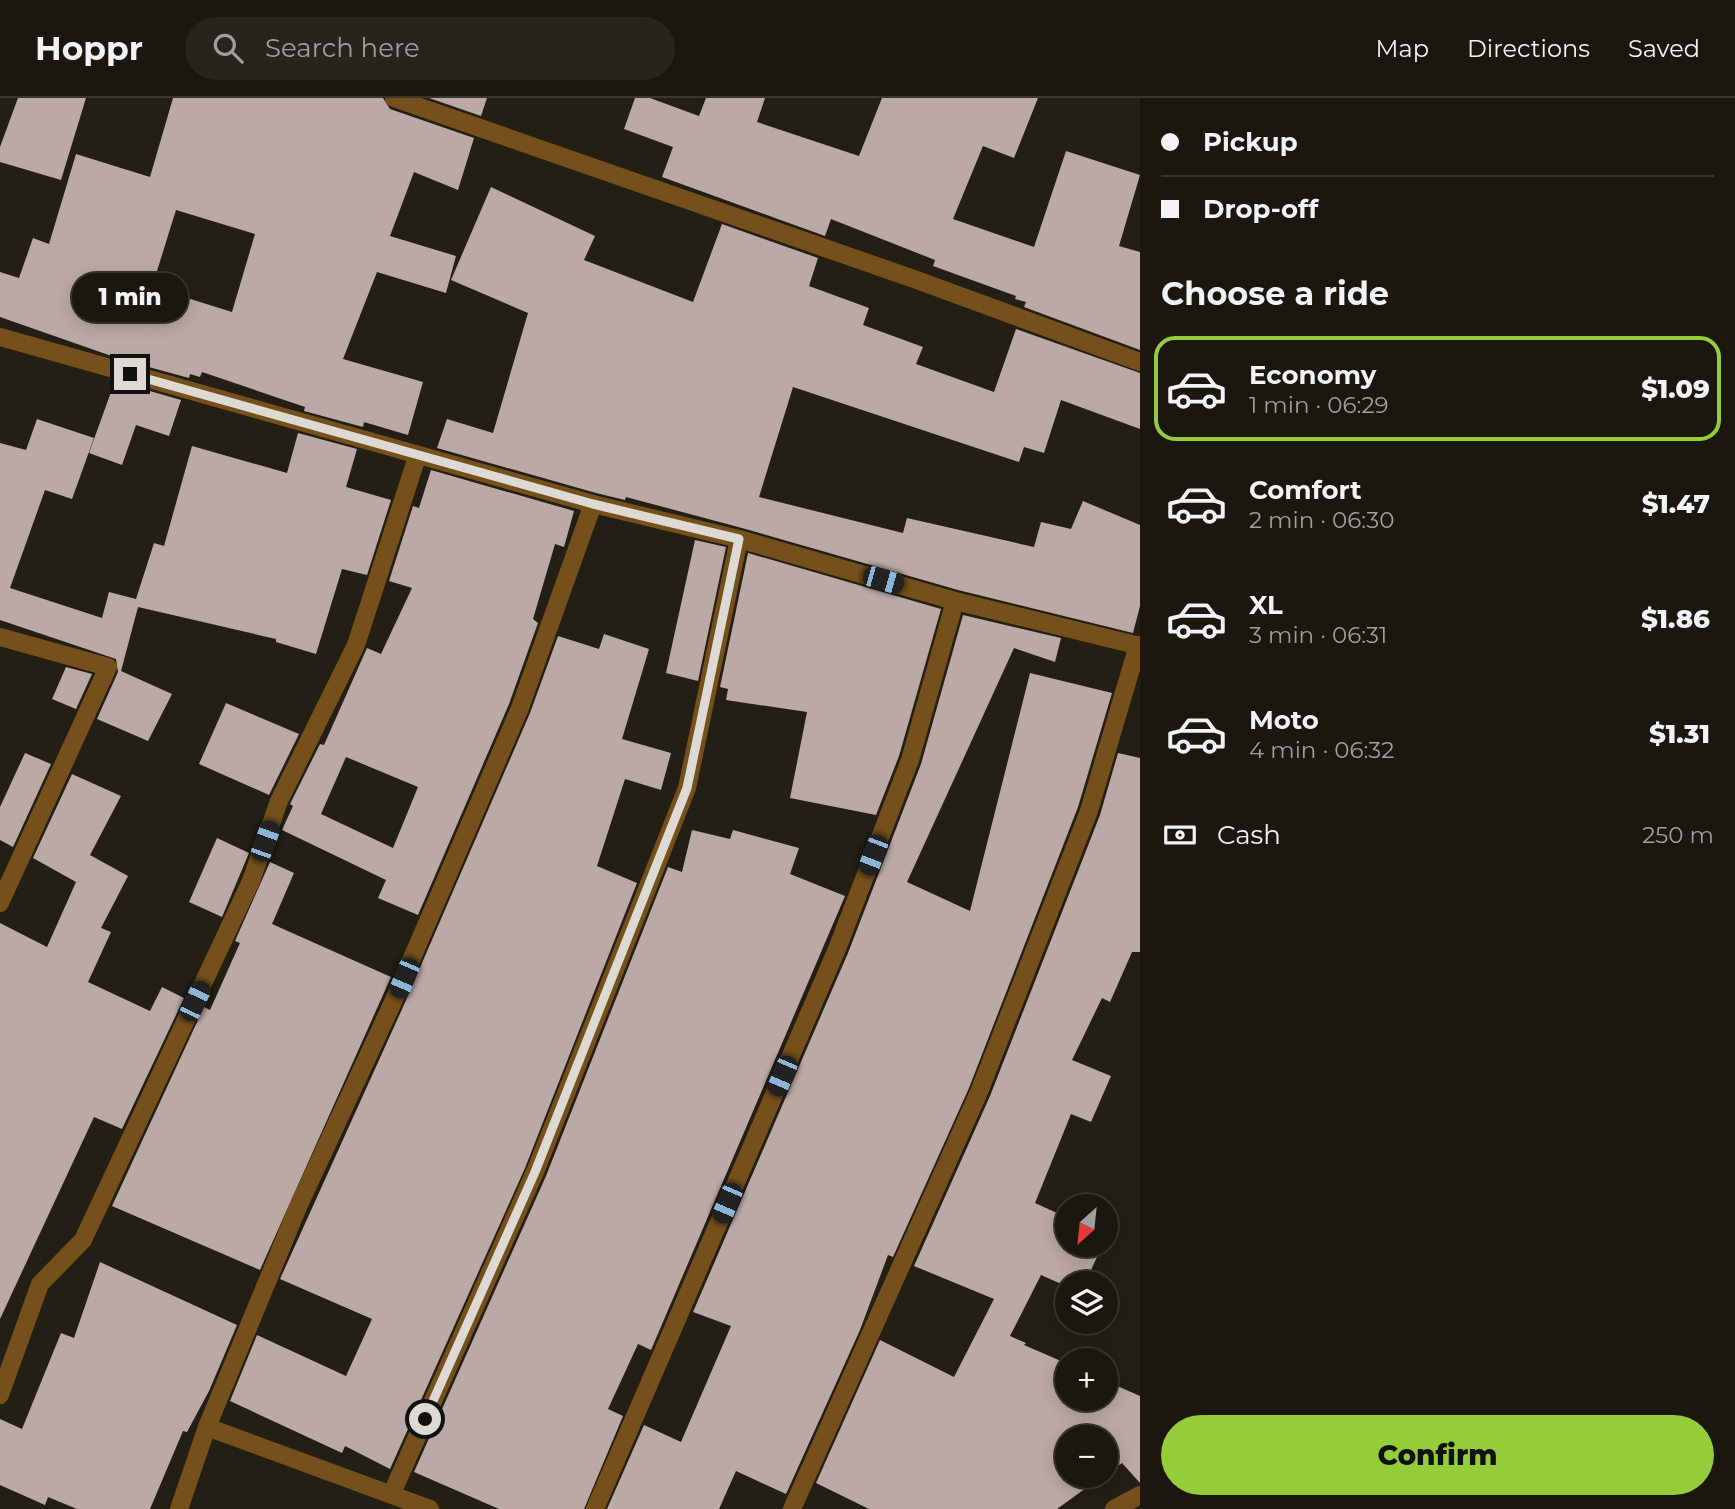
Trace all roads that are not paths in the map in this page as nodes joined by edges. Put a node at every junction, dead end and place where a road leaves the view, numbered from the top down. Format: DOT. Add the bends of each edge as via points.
graph roads {
  1 [pos="394,98"];
  2 [pos="0,337"];
  3 [pos="1140,362"];
  4 [pos="418,457"];
  5 [pos="593,504"];
  6 [pos="739,539"];
  7 [pos="955,601"];
  8 [pos="0,637"];
  9 [pos="1139,645"];
  10 [pos="0,903"];
  11 [pos="0,1395"];
  12 [pos="207,1427"];
  13 [pos="392,1493"];
  14 [pos="1140,1494"];
  15 [pos="179,1509"];
  16 [pos="430,1509"];
  17 [pos="595,1509"];
  18 [pos="792,1509"];
  19 [pos="1114,1509"];
  1 -- 3 [label="street"];
  2 -- 4 [label="street"];
  4 -- 5 [label="street"];
  4 -- 11 [label="street" via="355,645 279,801 251,881 83,1240 40,1284"];
  5 -- 6 [label="street"];
  5 -- 12 [label="street" via="520,708 298,1207"];
  6 -- 7 [label="street"];
  6 -- 13 [label="street" via="687,788 535,1172"];
  7 -- 9 [label="street"];
  7 -- 17 [label="street" via="910,760 837,949"];
  8 -- 10 [label="street" via="107,667"];
  9 -- 18 [label="street" via="1089,811 979,1093"];
  12 -- 13 [label="street"];
  12 -- 15 [label="street"];
  13 -- 16 [label="street"];
  14 -- 19 [label="street"];
}
